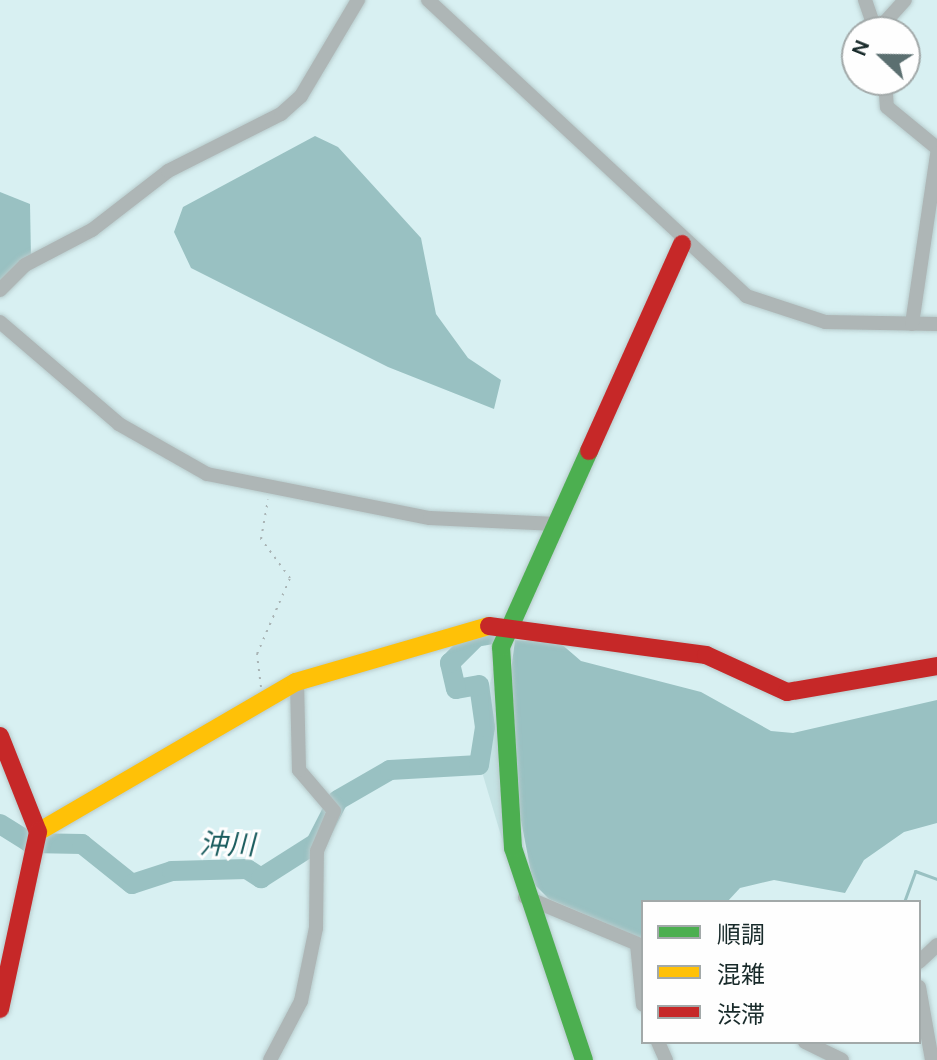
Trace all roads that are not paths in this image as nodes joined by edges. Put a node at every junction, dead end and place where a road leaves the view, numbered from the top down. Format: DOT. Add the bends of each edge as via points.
graph roads {
  1 [pos="358,0"];
  2 [pos="428,0"];
  3 [pos="905,0"];
  4 [pos="890,16"];
  5 [pos="886,96"];
  6 [pos="935,142"];
  7 [pos="682,244"];
  8 [pos="0,290"];
  9 [pos="0,322"];
  10 [pos="912,324"];
  11 [pos="937,324"];
  12 [pos="556,524"];
  13 [pos="508,625"];
  14 [pos="937,666"];
  15 [pos="297,682"];
  16 [pos="0,736"];
  17 [pos="37,839"];
  18 [pos="525,897"];
  19 [pos="640,945"];
  20 [pos="937,945"];
  21 [pos="921,960"];
  22 [pos="641,965"];
  23 [pos="921,998"];
  24 [pos="0,1009"];
  25 [pos="809,1044"];
  26 [pos="270,1060"];
  27 [pos="584,1060"];
  28 [pos="842,1060"];
  29 [pos="932,1060"];
  1 -- 8 [label="street" via="301,96 281,114 168,171 92,230 25,265"];
  2 -- 7 [label="street"];
  3 -- 4 [label="street"];
  5 -- 6 [label="street" via="887,107"];
  6 -- 10 [label="street"];
  7 -- 10 [label="street" via="746,296 792,314 855,325"];
  7 -- 12 [label="street"];
  9 -- 12 [label="street" via="119,424 207,474 270,491 482,525"];
  10 -- 11 [label="street"];
  12 -- 13 [label="street"];
  13 -- 14 [label="street" via="706,655 787,692"];
  13 -- 15 [label="street"];
  13 -- 18 [label="street" via="502,743"];
  15 -- 17 [label="street"];
  15 -- 26 [label="street" via="299,770 315,796 332,804 317,851 316,928 301,1001"];
  16 -- 17 [label="street"];
  17 -- 24 [label="street"];
  18 -- 19 [label="street"];
  18 -- 27 [label="street"];
  19 -- 22 [label="street"];
  20 -- 21 [label="street"];
  23 -- 29 [label="street"];
  25 -- 28 [label="street"];
}
